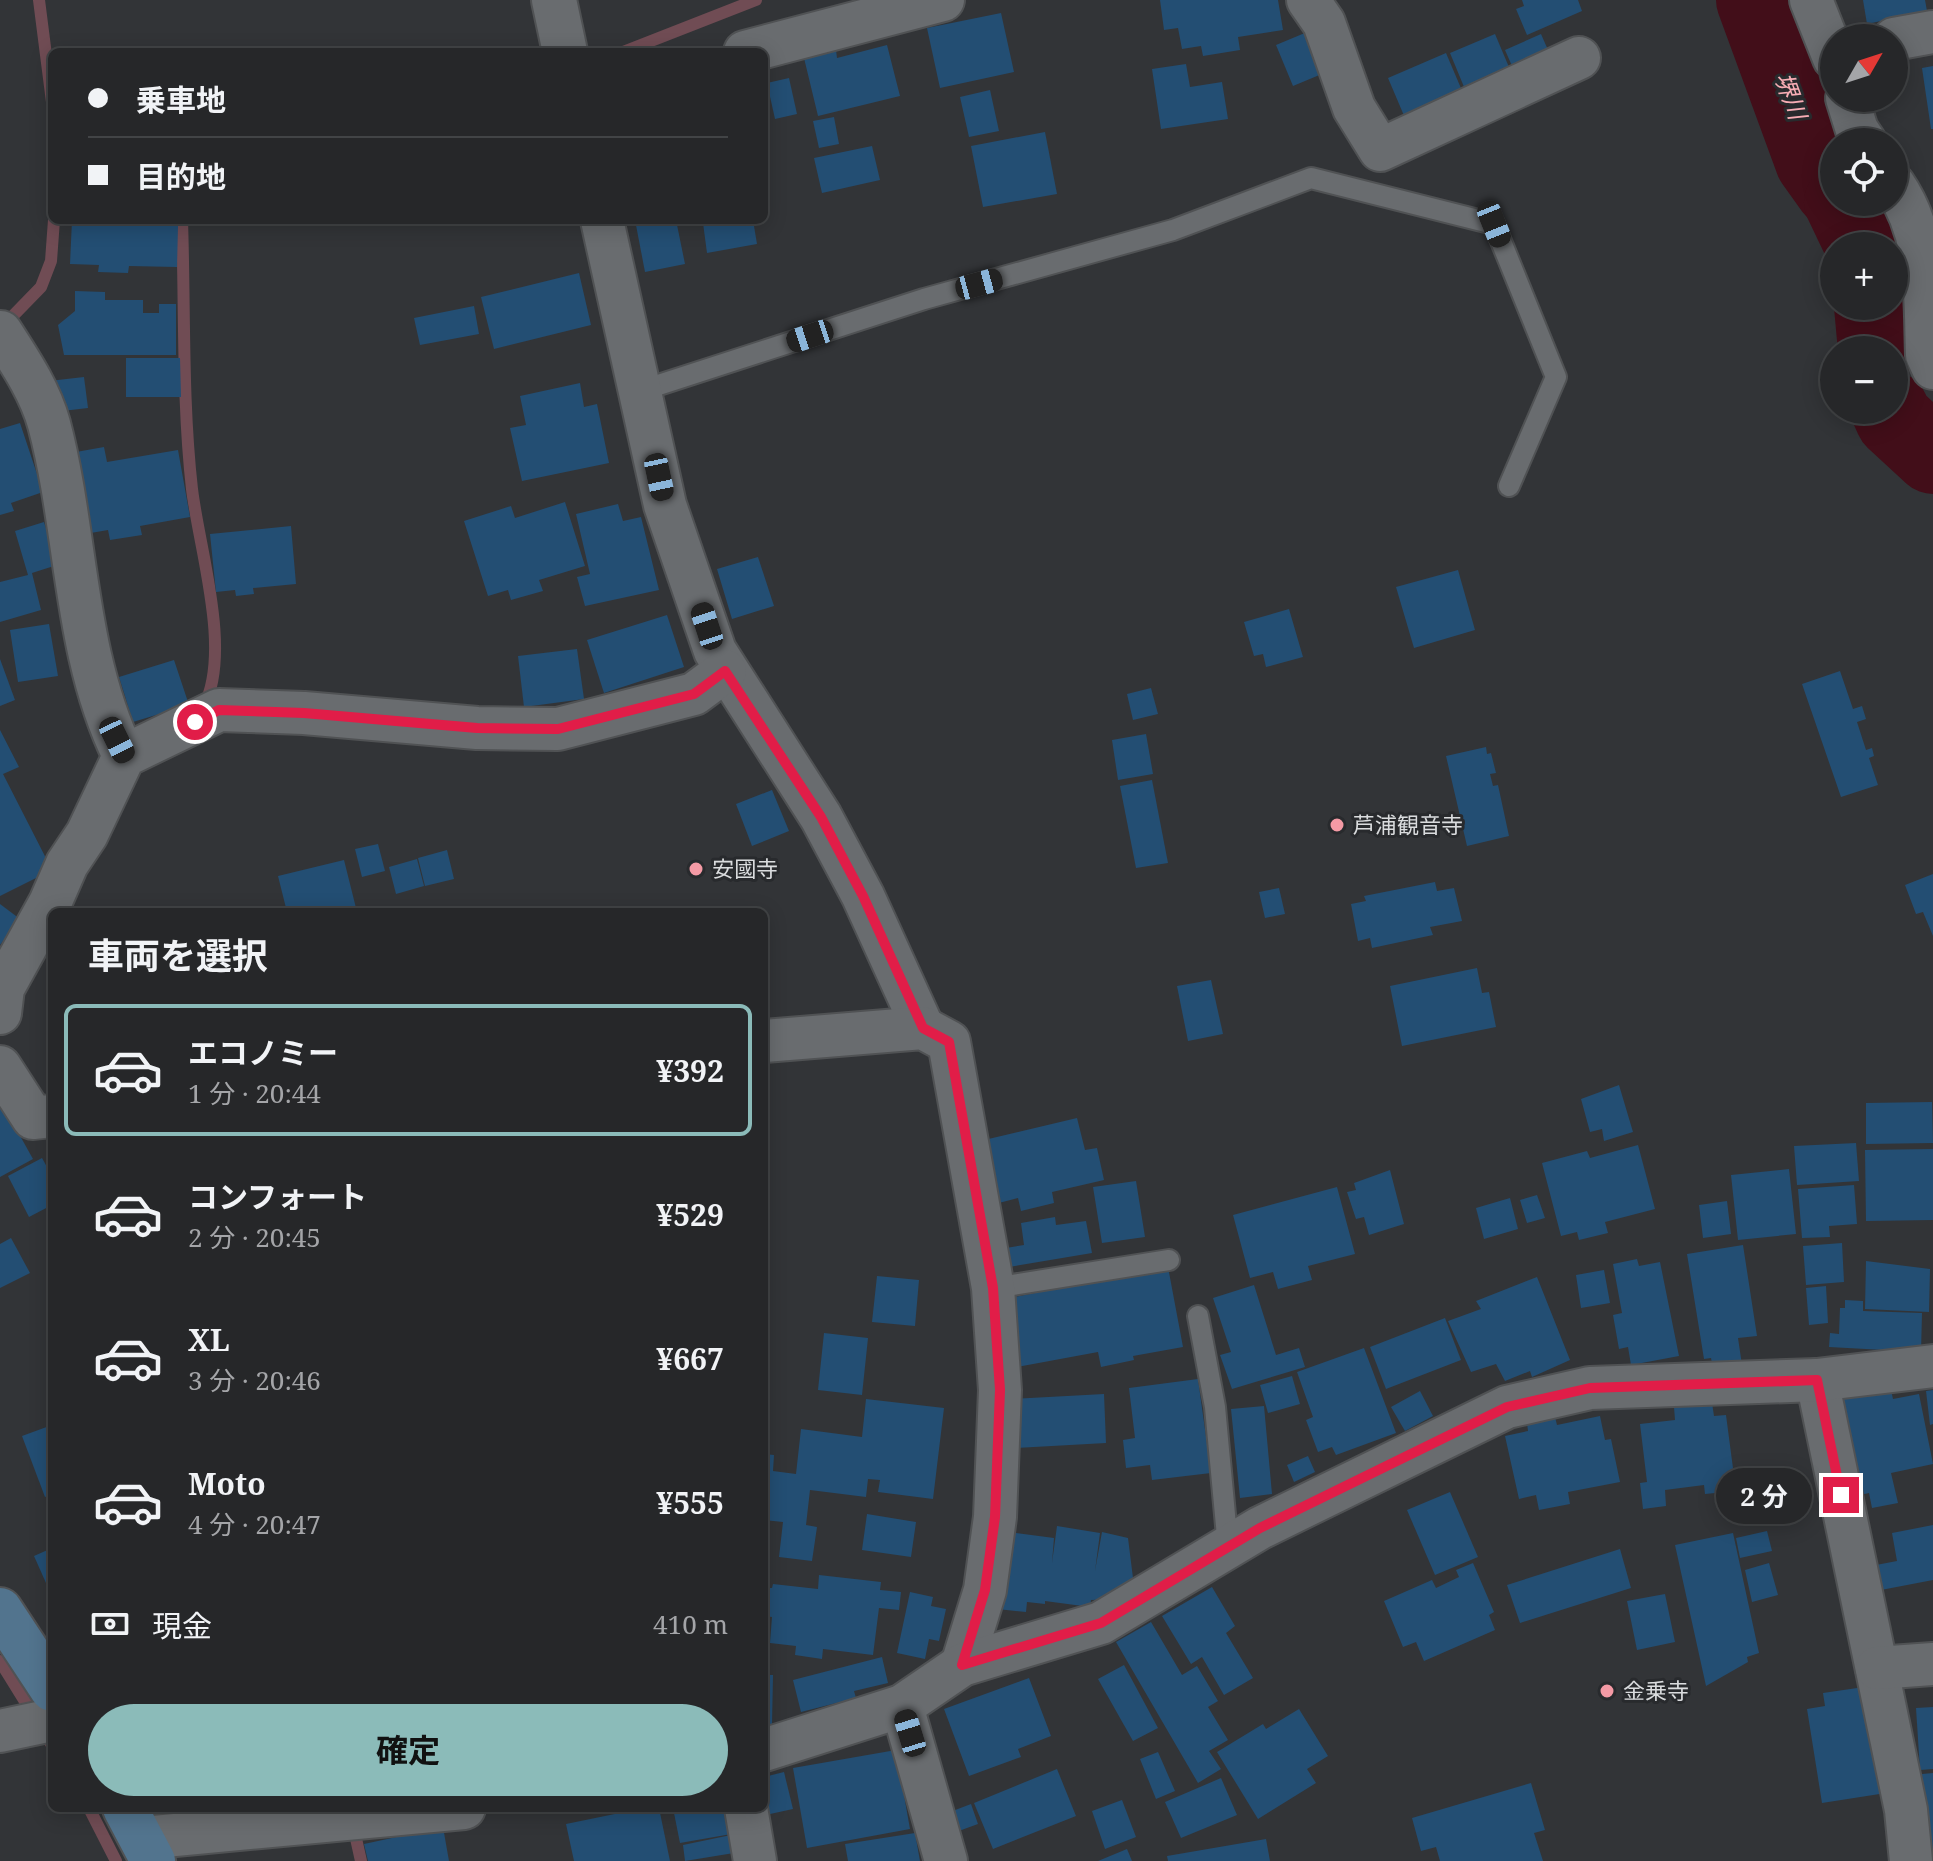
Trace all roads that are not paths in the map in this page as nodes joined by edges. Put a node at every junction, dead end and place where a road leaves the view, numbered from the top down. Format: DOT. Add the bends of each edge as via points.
graph roads {
  1 [pos="554,0"];
  2 [pos="943,0"];
  3 [pos="1308,0"];
  4 [pos="1811,0"];
  5 [pos="1821,24"];
  6 [pos="1933,32"];
  7 [pos="1908,36"];
  8 [pos="564,48"];
  9 [pos="760,48"];
  10 [pos="1579,58"];
  11 [pos="1908,206"];
  12 [pos="603,224"];
  13 [pos="1,332"];
  14 [pos="1933,368"];
  15 [pos="640,391"];
  16 [pos="1509,486"];
  17 [pos="725,671"];
  18 [pos="124,756"];
  19 [pos="0,1013"];
  20 [pos="923,1028"];
  21 [pos="768,1041"];
  22 [pos="0,1067"];
  23 [pos="46,1124"];
  24 [pos="1169,1260"];
  25 [pos="993,1288"];
  26 [pos="1198,1316"];
  27 [pos="1933,1366"];
  28 [pos="1817,1380"];
  29 [pos="1228,1547"];
  30 [pos="0,1610"];
  31 [pos="1933,1664"];
  32 [pos="962,1665"];
  33 [pos="1877,1668"];
  34 [pos="48,1683"];
  35 [pos="902,1706"];
  36 [pos="48,1721"];
  37 [pos="0,1731"];
  38 [pos="768,1749"];
  39 [pos="427,1812"];
  40 [pos="747,1812"];
  41 [pos="140,1836"];
  42 [pos="755,1861"];
  43 [pos="946,1861"];
  44 [pos="1911,1861"];
  1 -- 8 [label="street"];
  2 -- 9 [label="street"];
  3 -- 10 [label="street" via="1324,23 1354,108 1380,150"];
  4 -- 5 [label="street"];
  6 -- 7 [label="street"];
  11 -- 14 [label="street" via="1923,252 1927,355"];
  12 -- 15 [label="street"];
  13 -- 18 [label="street" via="26,371 48,422 91,667"];
  15 -- 16 [label="lane" via="924,299 1173,230 1311,178 1494,224 1556,377"];
  15 -- 17 [label="street" via="665,505"];
  17 -- 18 [label="street" via="694,694 558,729 219,710"];
  17 -- 20 [label="street" via="821,817"];
  18 -- 19 [label="street" via="3,988"];
  20 -- 21 [label="street"];
  20 -- 25 [label="street" via="949,1042"];
  22 -- 23 [label="street"];
  24 -- 25 [label="lane"];
  25 -- 32 [label="street" via="1000,1390 995,1517 985,1590"];
  26 -- 29 [label="lane" via="1215,1407"];
  27 -- 28 [label="street"];
  28 -- 29 [label="street" via="1590,1388 1507,1407"];
  28 -- 33 [label="street"];
  29 -- 32 [label="street" via="1101,1623"];
  30 -- 34 [label="main road"];
  31 -- 33 [label="street"];
  32 -- 35 [label="street"];
  33 -- 44 [label="street"];
  35 -- 38 [label="street"];
  35 -- 43 [label="street"];
  36 -- 37 [label="street"];
  39 -- 41 [label="street"];
  40 -- 42 [label="street"];
}
